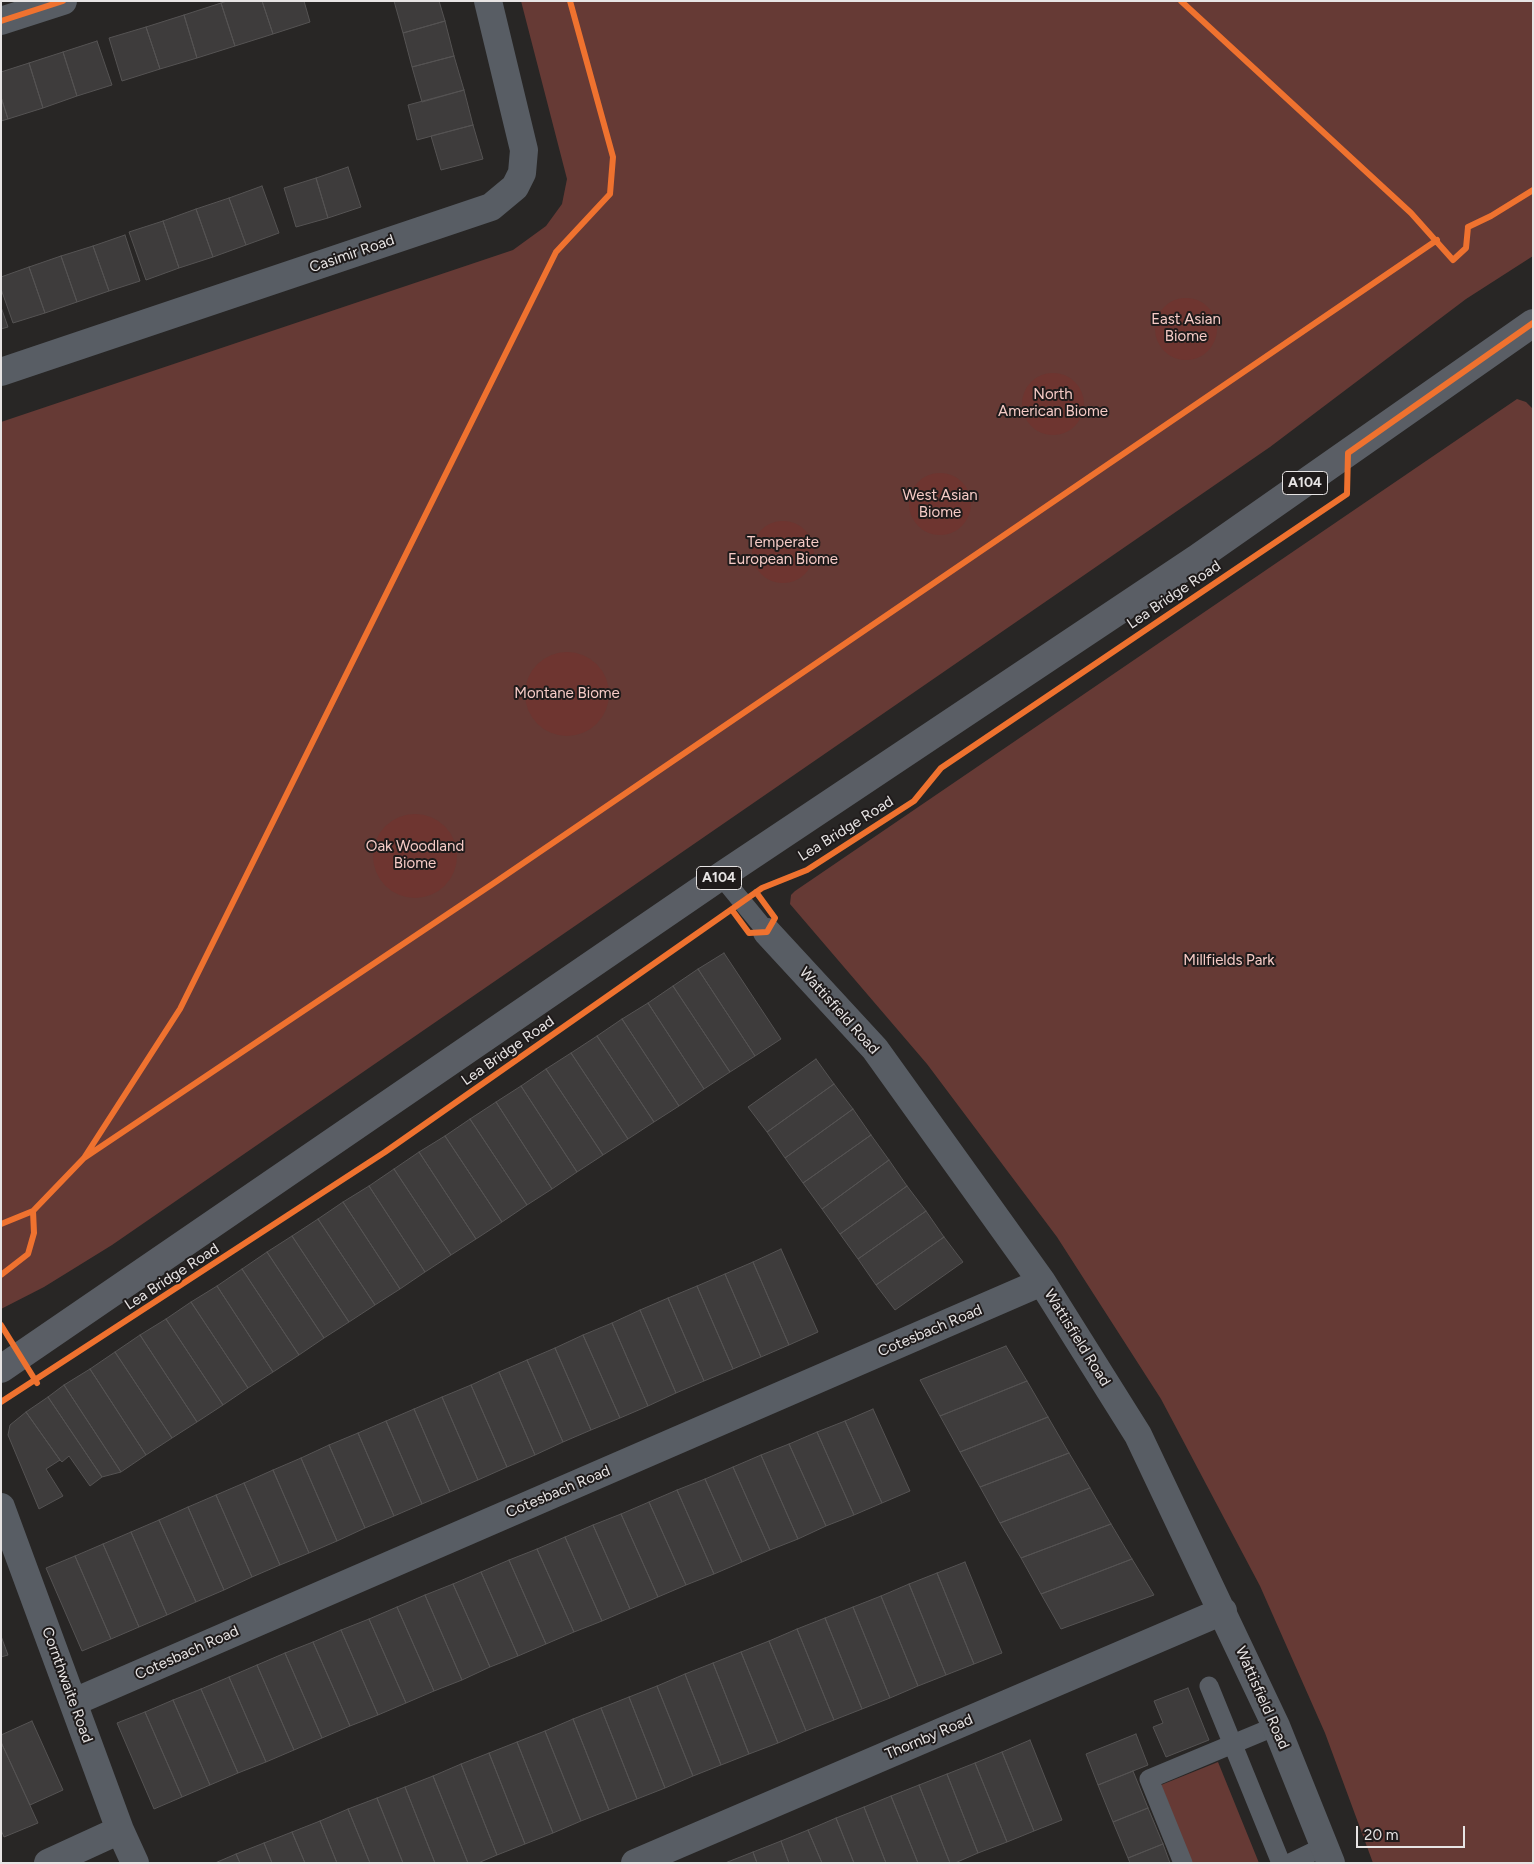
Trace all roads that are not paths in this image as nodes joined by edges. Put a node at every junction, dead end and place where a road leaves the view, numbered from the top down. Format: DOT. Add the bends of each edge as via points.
graph roads {
  1 [pos="63,1"];
  2 [pos="488,1"];
  3 [pos="1,21"];
  4 [pos="1533,323"];
  5 [pos="1,372"];
  6 [pos="721,876"];
  7 [pos="767,932"];
  8 [pos="1042,1282"];
  9 [pos="1,1369"];
  10 [pos="1,1507"];
  11 [pos="1223,1611"];
  12 [pos="1208,1686"];
  13 [pos="74,1702"];
  14 [pos="1276,1726"];
  15 [pos="1233,1745"];
  16 [pos="120,1830"];
  17 [pos="1328,1854"];
  18 [pos="48,1863"];
  19 [pos="134,1863"];
  20 [pos="636,1863"];
  21 [pos="1183,1863"];
  22 [pos="1281,1863"];
  23 [pos="1290,1863"];
  1 -- 3 [label="street"];
  2 -- 5 [label="street, Casimir Road" via="524,150 522,173 515,187 491,207"];
  4 -- 6 [label="main road, Lea Bridge Road / A104" via="1196,559"];
  6 -- 7 [label="lane, Wattisfield Road"];
  6 -- 9 [label="main road, Lea Bridge Road / A104"];
  7 -- 8 [label="street, Wattisfield Road" via="875,1049"];
  8 -- 11 [label="street, Wattisfield Road" via="1138,1435"];
  8 -- 13 [label="street, Cotesbach Road"];
  10 -- 13 [label="street, Cornthwaite Road"];
  11 -- 14 [label="street, Wattisfield Road"];
  11 -- 20 [label="street, Thornby Road"];
  12 -- 15 [label="lane"];
  13 -- 16 [label="street, Cornthwaite Road"];
  14 -- 15 [label="lane"];
  14 -- 17 [label="street, Wattisfield Road"];
  15 -- 21 [label="lane" via="1149,1779"];
  15 -- 22 [label="lane"];
  16 -- 18 [label="street"];
  16 -- 19 [label="street, Cornthwaite Road"];
  17 -- 23 [label="lane"];
}
